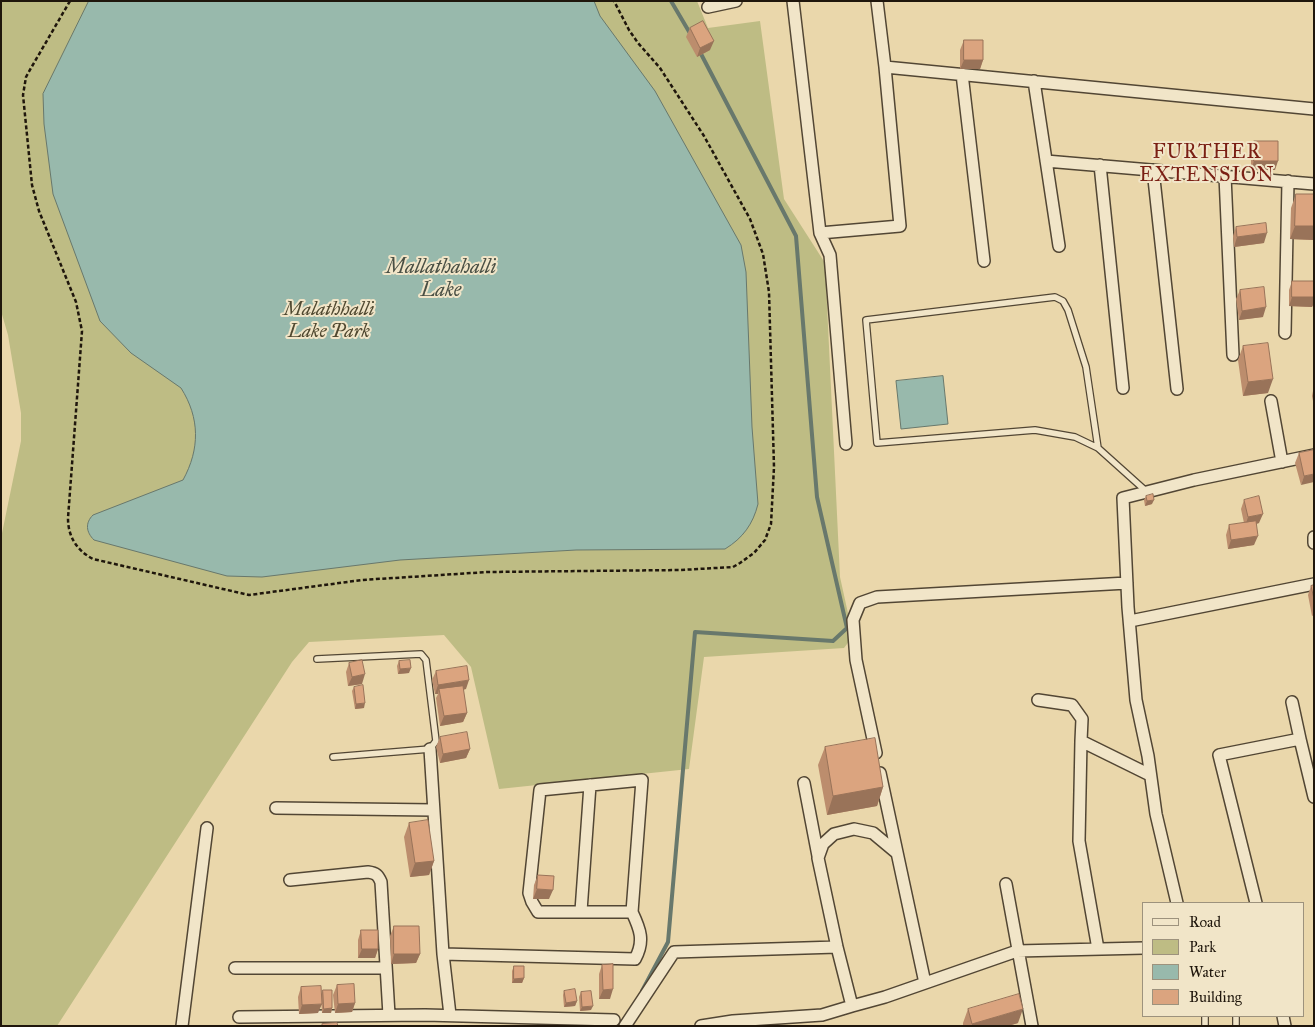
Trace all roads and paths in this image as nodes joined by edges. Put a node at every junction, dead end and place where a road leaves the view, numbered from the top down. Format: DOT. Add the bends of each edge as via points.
graph roads {
  1 [pos="70,1"];
  2 [pos="614,1"];
  3 [pos="736,1"];
  4 [pos="793,1"];
  5 [pos="877,1"];
  6 [pos="708,7"];
  7 [pos="885,68"];
  8 [pos="962,74"];
  9 [pos="1034,81"];
  10 [pos="1314,109"];
  11 [pos="1046,161"];
  12 [pos="1100,165"];
  13 [pos="1153,170"];
  14 [pos="1225,176"];
  15 [pos="1288,181"];
  16 [pos="1314,184"];
  17 [pos="820,233"];
  18 [pos="1059,246"];
  19 [pos="984,261"];
  20 [pos="1285,333"];
  21 [pos="1233,355"];
  22 [pos="1123,388"];
  23 [pos="1177,389"];
  24 [pos="1271,401"];
  25 [pos="846,444"];
  26 [pos="1098,448"];
  27 [pos="1314,455"];
  28 [pos="1282,462"];
  29 [pos="1148,492"];
  30 [pos="1314,537"];
  31 [pos="1314,543"];
  32 [pos="1127,583"];
  33 [pos="1314,584"];
  34 [pos="1130,621"];
  35 [pos="317,659"];
  36 [pos="1038,700"];
  37 [pos="1292,702"];
  38 [pos="1300,739"];
  39 [pos="1080,741"];
  40 [pos="430,749"];
  41 [pos="333,757"];
  42 [pos="1150,775"];
  43 [pos="804,783"];
  44 [pos="590,785"];
  45 [pos="1314,797"];
  46 [pos="276,808"];
  47 [pos="433,810"];
  48 [pos="207,828"];
  49 [pos="898,853"];
  50 [pos="818,858"];
  51 [pos="290,880"];
  52 [pos="1006,884"];
  53 [pos="1177,902"];
  54 [pos="1256,902"];
  55 [pos="581,911"];
  56 [pos="632,912"];
  57 [pos="837,947"];
  58 [pos="1142,948"];
  59 [pos="1098,949"];
  60 [pos="1017,951"];
  61 [pos="443,954"];
  62 [pos="235,968"];
  63 [pos="386,968"];
  64 [pos="926,983"];
  65 [pos="852,1006"];
  66 [pos="388,1015"];
  67 [pos="450,1015"];
  68 [pos="239,1016"];
  69 [pos="426,1020"];
  70 [pos="614,1020"];
  71 [pos="182,1026"];
  72 [pos="625,1026"];
  73 [pos="701,1026"];
  74 [pos="1032,1026"];
  1 -- 2 [label="path" via="31,68 22,95 34,196 81,320 68,518 70,535 79,550 92,559 249,596 372,579 488,572 733,567 748,559 764,540 773,515 774,467 769,292 763,254 750,219 704,136 660,68 629,30"];
  3 -- 6 [label="street"];
  4 -- 17 [label="street"];
  5 -- 7 [label="street"];
  7 -- 8 [label="street"];
  7 -- 17 [label="street" via="900,226"];
  8 -- 9 [label="street"];
  8 -- 19 [label="street"];
  9 -- 10 [label="street"];
  9 -- 11 [label="street"];
  11 -- 12 [label="street"];
  11 -- 18 [label="street"];
  12 -- 13 [label="street"];
  12 -- 22 [label="street"];
  13 -- 14 [label="street"];
  13 -- 23 [label="street"];
  14 -- 15 [label="street"];
  14 -- 21 [label="street"];
  15 -- 16 [label="street"];
  15 -- 20 [label="street"];
  17 -- 25 [label="street" via="830,255"];
  24 -- 28 [label="street"];
  26 -- 26 [label="lane" via="1075,438 1035,430 877,443 866,320 1055,297 1063,301 1086,367"];
  26 -- 29 [label="lane"];
  27 -- 28 [label="street"];
  28 -- 29 [label="street"];
  29 -- 32 [label="street" via="1123,498"];
  30 -- 31 [label="street"];
  32 -- 34 [label="street"];
  32 -- 49 [label="street" via="877,597 860,603 853,620 856,660"];
  33 -- 34 [label="street"];
  34 -- 42 [label="street" via="1136,700"];
  35 -- 40 [label="lane" via="421,654 426,660 436,741"];
  36 -- 39 [label="street" via="1072,706 1082,719"];
  37 -- 38 [label="street"];
  38 -- 45 [label="street"];
  38 -- 54 [label="street" via="1219,755"];
  39 -- 42 [label="street"];
  39 -- 59 [label="street" via="1079,841"];
  40 -- 41 [label="lane"];
  40 -- 47 [label="street"];
  42 -- 53 [label="street"];
  43 -- 50 [label="street"];
  44 -- 55 [label="street"];
  44 -- 55 [label="street" via="540,790 529,893 538,912"];
  44 -- 56 [label="street" via="642,780"];
  46 -- 47 [label="street"];
  47 -- 61 [label="street"];
  48 -- 71 [label="street"];
  49 -- 50 [label="street" via="873,833 854,829 834,834 824,844"];
  49 -- 64 [label="street"];
  50 -- 57 [label="street"];
  51 -- 63 [label="street" via="368,872 379,876"];
  52 -- 60 [label="street"];
  55 -- 56 [label="street"];
  56 -- 61 [label="street" via="641,939 635,959"];
  57 -- 65 [label="street"];
  57 -- 72 [label="street" via="674,952"];
  58 -- 59 [label="street"];
  59 -- 60 [label="street"];
  60 -- 64 [label="street"];
  60 -- 74 [label="street"];
  61 -- 67 [label="street"];
  62 -- 63 [label="street"];
  63 -- 66 [label="street"];
  64 -- 65 [label="street"];
  65 -- 73 [label="street" via="822,1015"];
  66 -- 68 [label="street"];
  66 -- 69 [label="street"];
  67 -- 69 [label="street"];
  67 -- 70 [label="street"];
}
